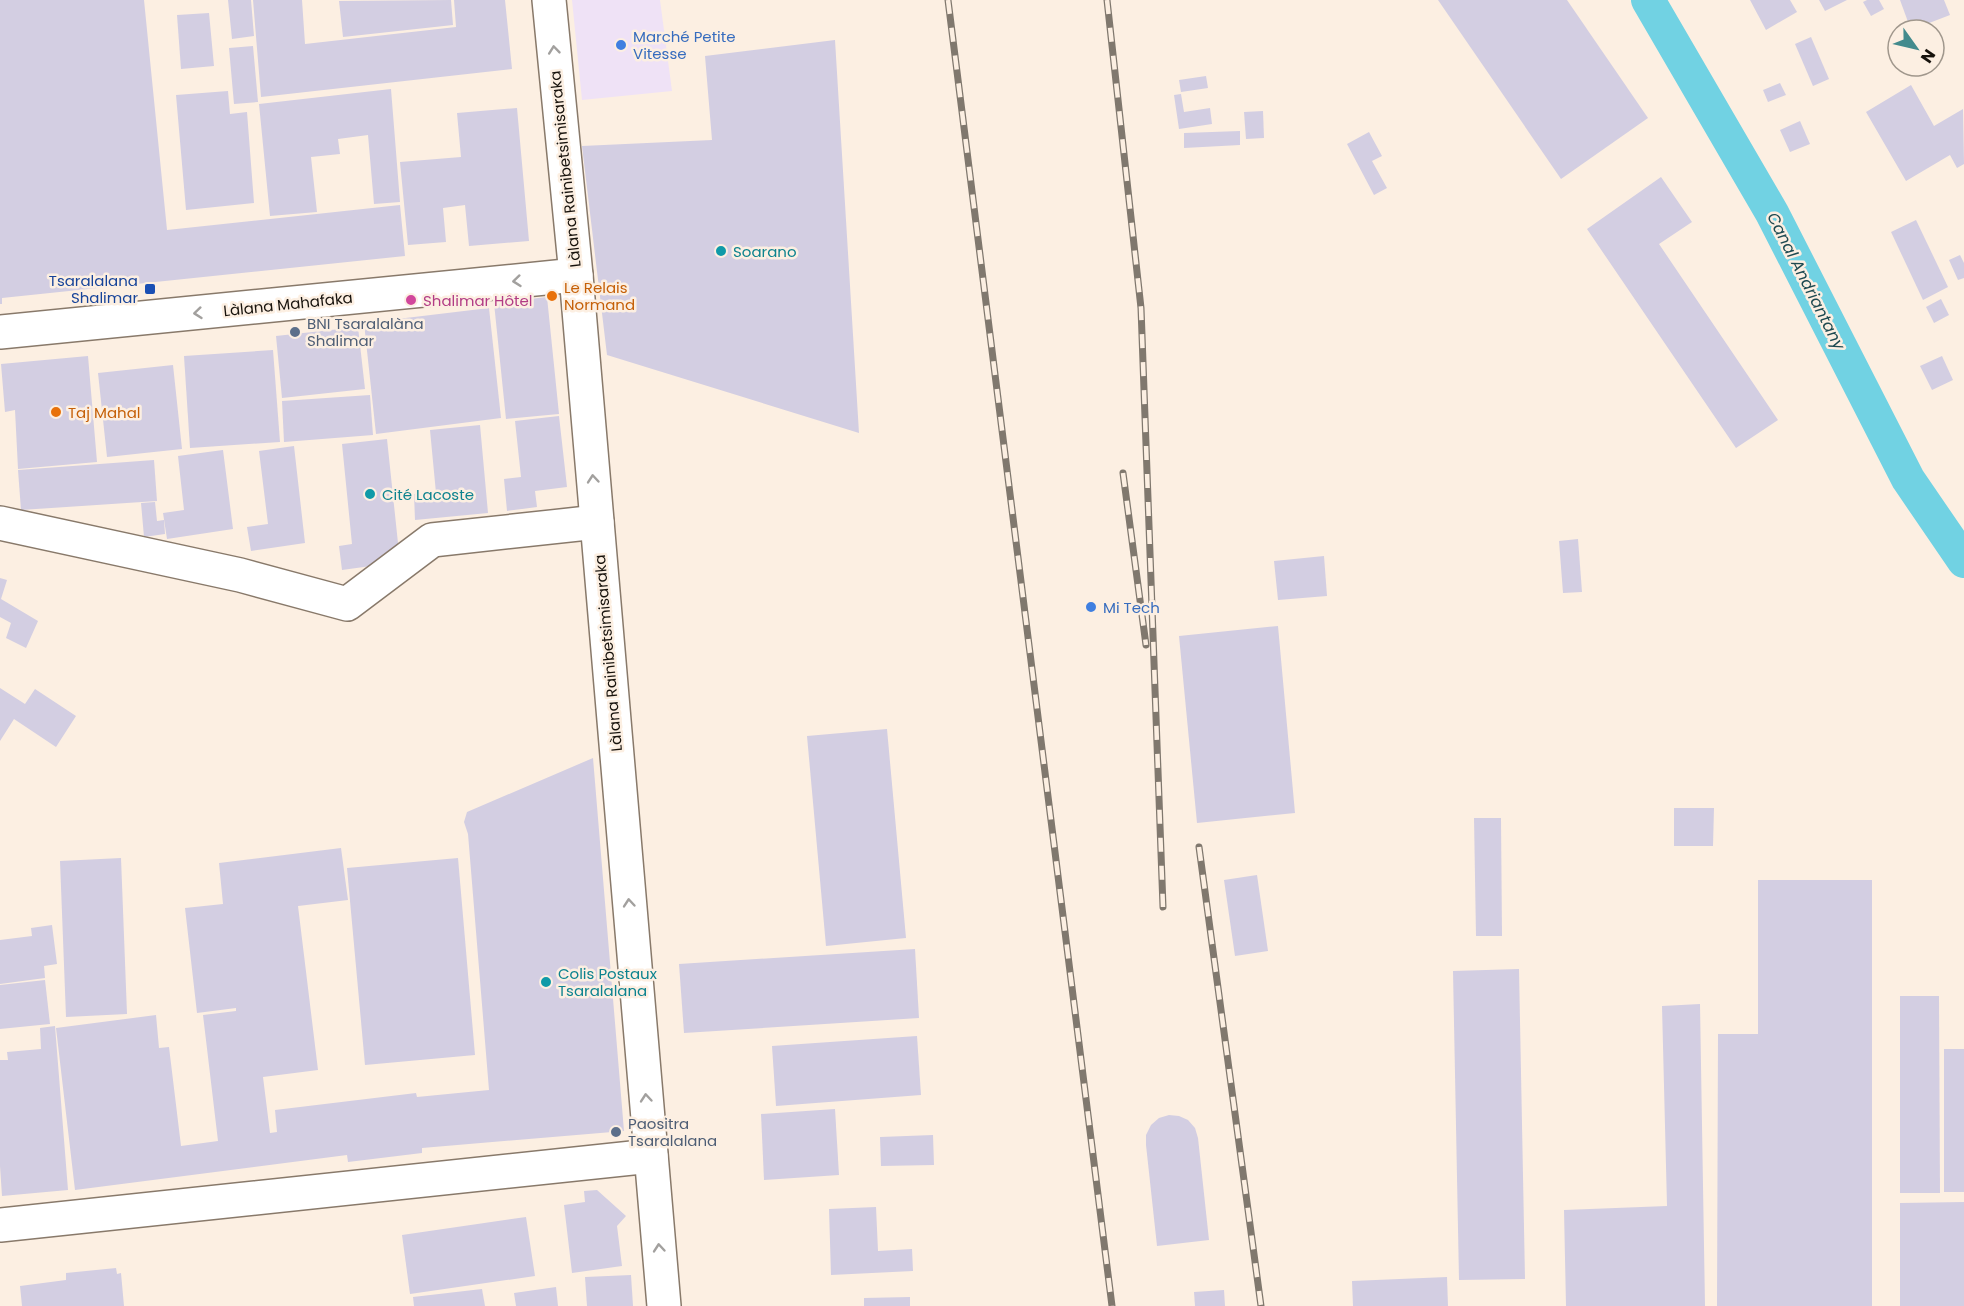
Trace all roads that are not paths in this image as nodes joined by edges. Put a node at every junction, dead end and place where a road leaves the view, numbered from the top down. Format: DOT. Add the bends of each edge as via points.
graph roads {
  1 [pos="549,0"];
  2 [pos="576,275"];
  3 [pos="0,332"];
  4 [pos="597,522"];
  5 [pos="0,523"];
  6 [pos="651,1156"];
  7 [pos="0,1225"];
  8 [pos="664,1306"];
  2 -- 1 [label="street, Làlana Rainibetsimisaraka, one-way"];
  2 -- 3 [label="street, Làlana Mahafaka, one-way"];
  4 -- 2 [label="street, Làlana Rainibetsimisaraka, one-way"];
  4 -- 5 [label="street" via="432,540 347,604 240,575"];
  6 -- 4 [label="street, Làlana Rainibetsimisaraka, one-way"];
  6 -- 7 [label="street"];
  8 -- 6 [label="street, Làlana Rainibetsimisaraka, one-way"];
}
